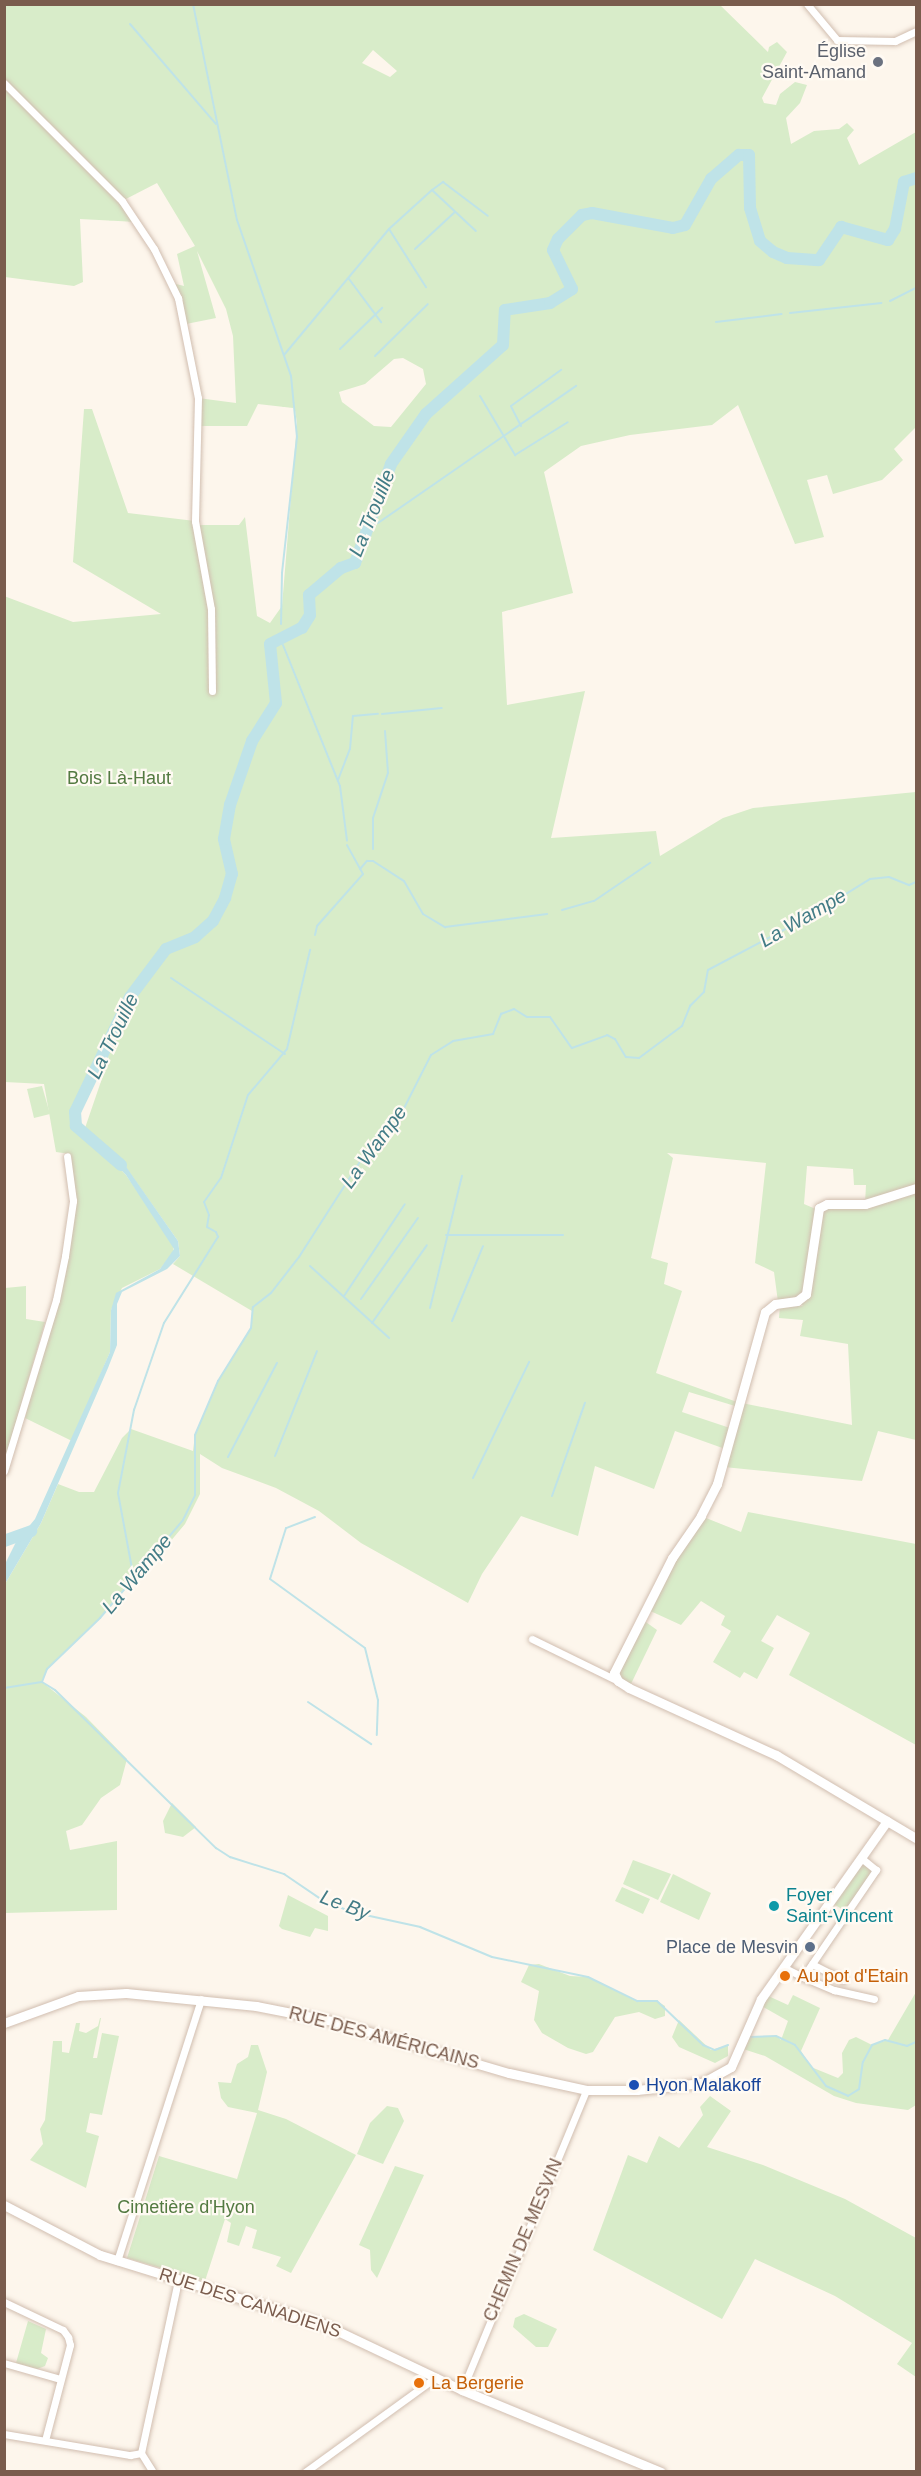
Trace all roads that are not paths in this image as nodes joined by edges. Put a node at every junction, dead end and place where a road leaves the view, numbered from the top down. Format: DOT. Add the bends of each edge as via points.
graph roads {
  1 [pos="807,4"];
  2 [pos="916,31"];
  3 [pos="4,83"];
  4 [pos="212,691"];
  5 [pos="67,1155"];
  6 [pos="916,1188"];
  7 [pos="4,1470"];
  8 [pos="532,1639"];
  9 [pos="618,1681"];
  10 [pos="887,1821"];
  11 [pos="916,1838"];
  12 [pos="861,1858"];
  13 [pos="812,1964"];
  14 [pos="783,1967"];
  15 [pos="803,1977"];
  16 [pos="843,1980"];
  17 [pos="201,1999"];
  18 [pos="874,1999"];
  19 [pos="4,2023"];
  20 [pos="586,2090"];
  21 [pos="4,2205"];
  22 [pos="117,2261"];
  23 [pos="178,2280"];
  24 [pos="4,2302"];
  25 [pos="4,2363"];
  26 [pos="436,2377"];
  27 [pos="60,2379"];
  28 [pos="462,2390"];
  29 [pos="4,2434"];
  30 [pos="45,2440"];
  31 [pos="141,2453"];
  32 [pos="153,2472"];
  33 [pos="305,2472"];
  34 [pos="661,2472"];
  1 -- 2 [label="street" via="837,40 895,40"];
  3 -- 4 [label="street" via="122,201 154,249 178,298 198,398 195,512 211,609"];
  5 -- 7 [label="street" via="73,1201 65,1256"];
  6 -- 9 [label="street" via="866,1204 827,1204 819,1208 806,1294 797,1301 775,1304 765,1312 736,1406 724,1467 703,1512 672,1558 616,1664"];
  8 -- 9 [label="street"];
  9 -- 10 [label="street" via="746,1739"];
  10 -- 11 [label="street"];
  10 -- 12 [label="street"];
  12 -- 13 [label="street" via="876,1870"];
  12 -- 14 [label="street"];
  13 -- 15 [label="street"];
  13 -- 16 [label="street"];
  14 -- 15 [label="street"];
  14 -- 20 [label="street, RUE DES AMÉRICAINS" via="758,2004 734,2062 723,2073 702,2083 622,2091"];
  15 -- 18 [label="street" via="834,1990"];
  17 -- 19 [label="street, RUE DES AMÉRICAINS" via="90,1994"];
  17 -- 20 [label="street, RUE DES AMÉRICAINS" via="332,2021 509,2073"];
  17 -- 22 [label="street"];
  20 -- 28 [label="street, CHEMIN DE MESVIN"];
  21 -- 22 [label="street, RUE DES CANADIENS"];
  22 -- 23 [label="street, RUE DES CANADIENS"];
  23 -- 26 [label="street, RUE DES CANADIENS" via="309,2319"];
  23 -- 31 [label="street"];
  24 -- 27 [label="street" via="63,2330 68,2337"];
  25 -- 27 [label="street"];
  26 -- 28 [label="street, RUE DES CANADIENS"];
  26 -- 33 [label="street"];
  27 -- 30 [label="street"];
  28 -- 34 [label="street, RUE DES CANADIENS"];
  29 -- 30 [label="street"];
  30 -- 31 [label="street" via="130,2455"];
  31 -- 32 [label="street"];
}
